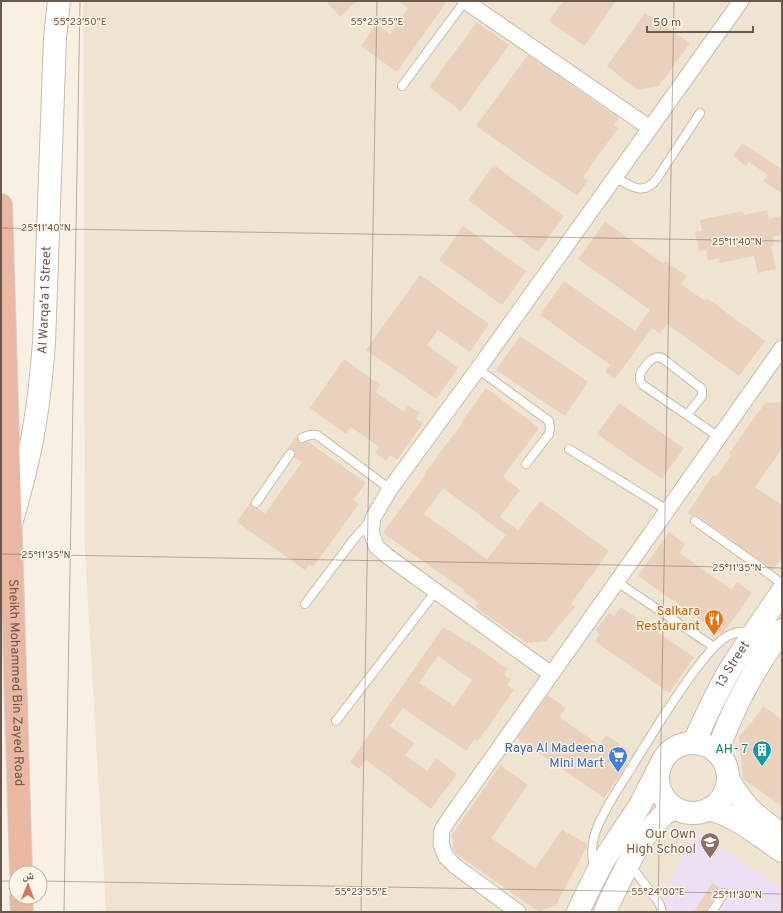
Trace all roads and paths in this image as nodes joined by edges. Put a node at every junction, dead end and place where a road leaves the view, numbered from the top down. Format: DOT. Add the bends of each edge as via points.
graph roads {
  1 [pos="59,1"];
  2 [pos="465,1"];
  3 [pos="741,1"];
  4 [pos="402,86"];
  5 [pos="700,113"];
  6 [pos="650,128"];
  7 [pos="615,177"];
  8 [pos="1,205"];
  9 [pos="782,348"];
  10 [pos="478,369"];
  11 [pos="687,415"];
  12 [pos="302,438"];
  13 [pos="718,438"];
  14 [pos="570,449"];
  15 [pos="290,454"];
  16 [pos="526,464"];
  17 [pos="390,489"];
  18 [pos="256,503"];
  19 [pos="667,510"];
  20 [pos="373,518"];
  21 [pos="695,521"];
  22 [pos="11,525"];
  23 [pos="617,582"];
  24 [pos="782,584"];
  25 [pos="436,591"];
  26 [pos="782,592"];
  27 [pos="305,604"];
  28 [pos="782,630"];
  29 [pos="754,632"];
  30 [pos="714,647"];
  31 [pos="551,674"];
  32 [pos="336,721"];
  33 [pos="694,742"];
  34 [pos="717,752"];
  35 [pos="658,770"];
  36 [pos="728,779"];
  37 [pos="673,807"];
  38 [pos="710,809"];
  39 [pos="782,834"];
  40 [pos="782,852"];
  41 [pos="628,864"];
  42 [pos="21,865"];
  43 [pos="596,874"];
  44 [pos="724,893"];
  45 [pos="518,912"];
  46 [pos="578,912"];
  47 [pos="605,912"];
  48 [pos="662,912"];
  49 [pos="712,912"];
  1 -- 22 [label="street, Al Warqa'a 1 Street" via="55,38 41,380 30,453"];
  2 -- 4 [label="lane"];
  2 -- 6 [label="street"];
  3 -- 6 [label="street"];
  5 -- 7 [label="lane" via="652,184 638,188 629,186"];
  6 -- 7 [label="street"];
  7 -- 10 [label="street"];
  8 -- 22 [label="highway, Sheikh Mohammed Bin Zayed Road"];
  9 -- 13 [label="street"];
  10 -- 16 [label="lane" via="549,421 549,434"];
  10 -- 17 [label="street"];
  11 -- 11 [label="lane" via="702,396 701,388 662,358 653,358 641,371 641,383"];
  11 -- 13 [label="lane"];
  12 -- 17 [label="lane" via="317,435"];
  13 -- 19 [label="street"];
  14 -- 19 [label="lane"];
  15 -- 18 [label="lane"];
  17 -- 20 [label="street"];
  19 -- 23 [label="street"];
  20 -- 25 [label="street" via="371,532 376,546"];
  20 -- 27 [label="lane"];
  21 -- 24 [label="lane"];
  22 -- 42 [label="highway, Sheikh Mohammed Bin Zayed Road"];
  23 -- 30 [label="lane"];
  23 -- 31 [label="street"];
  25 -- 31 [label="street"];
  25 -- 32 [label="lane"];
  26 -- 29 [label="street, 13 Street"];
  28 -- 34 [label="street, 13 Street" via="740,697"];
  29 -- 30 [label="lane" via="741,631 732,634"];
  29 -- 33 [label="street, 13 Street" via="725,678"];
  30 -- 43 [label="lane" via="685,684 607,808 594,838 592,856"];
  31 -- 45 [label="street" via="442,830 441,844 446,856 455,866"];
  33 -- 34 [label="street"];
  33 -- 35 [label="street" via="678,745 671,750 665,755"];
  34 -- 36 [label="street" via="726,764"];
  35 -- 37 [label="street" via="660,791"];
  35 -- 43 [label="street" via="639,807"];
  36 -- 38 [label="street" via="723,796"];
  36 -- 39 [label="street" via="746,806"];
  37 -- 38 [label="street" via="688,813"];
  37 -- 41 [label="street" via="647,832"];
  38 -- 40 [label="street" via="728,815"];
  41 -- 47 [label="street"];
  41 -- 48 [label="lane" via="657,900"];
  43 -- 46 [label="street"];
  44 -- 49 [label="lane"];
}
